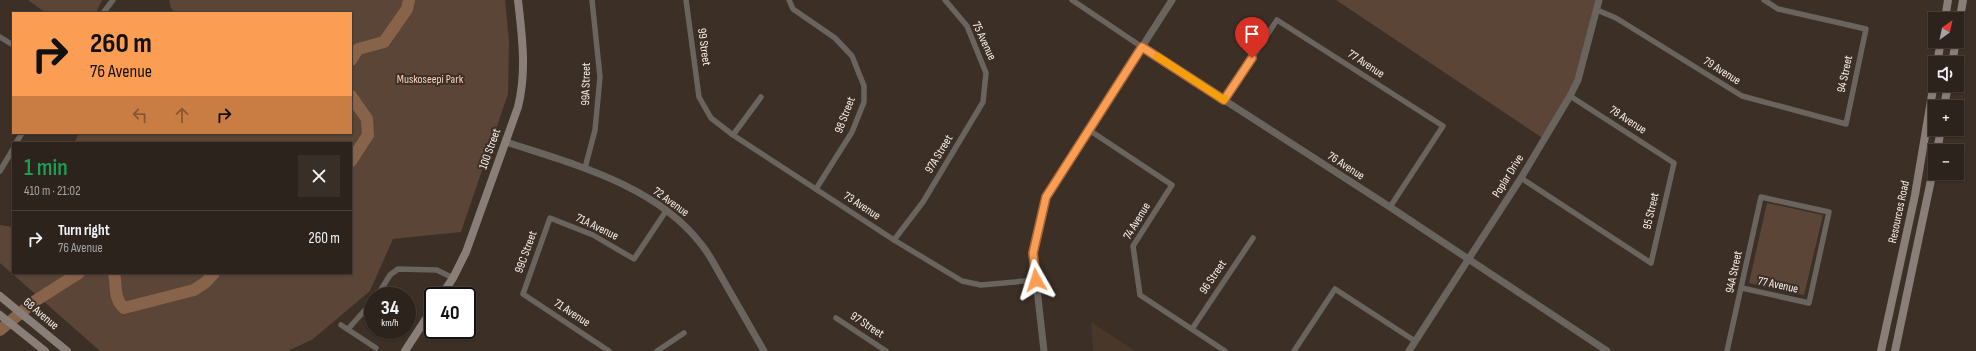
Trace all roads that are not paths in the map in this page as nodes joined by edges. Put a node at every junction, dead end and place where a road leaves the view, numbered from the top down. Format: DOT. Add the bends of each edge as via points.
graph roads {
  1 [pos="112,0"];
  2 [pos="518,0"];
  3 [pos="592,0"];
  4 [pos="686,0"];
  5 [pos="789,0"];
  6 [pos="945,0"];
  7 [pos="1072,0"];
  8 [pos="1172,0"];
  9 [pos="1599,0"];
  10 [pos="1764,0"];
  11 [pos="1948,0"];
  12 [pos="1963,0"];
  13 [pos="1597,10"];
  14 [pos="104,12"];
  15 [pos="1946,12"];
  16 [pos="1961,12"];
  17 [pos="0,37"];
  18 [pos="12,44"];
  19 [pos="1142,47"];
  20 [pos="986,73"];
  21 [pos="1932,92"];
  22 [pos="1570,96"];
  23 [pos="700,97"];
  24 [pos="761,97"];
  25 [pos="1224,100"];
  26 [pos="1846,124"];
  27 [pos="1089,130"];
  28 [pos="733,135"];
  29 [pos="506,142"];
  30 [pos="12,151"];
  31 [pos="1674,163"];
  32 [pos="584,168"];
  33 [pos="0,171"];
  34 [pos="1521,178"];
  35 [pos="1931,180"];
  36 [pos="816,189"];
  37 [pos="1390,207"];
  38 [pos="666,211"];
  39 [pos="550,218"];
  40 [pos="1253,238"];
  41 [pos="894,240"];
  42 [pos="1468,259"];
  43 [pos="453,278"];
  44 [pos="1036,280"];
  45 [pos="383,287"];
  46 [pos="447,287"];
  47 [pos="1742,288"];
  48 [pos="523,294"];
  49 [pos="0,296"];
  50 [pos="1809,303"];
  51 [pos="364,311"];
  52 [pos="0,315"];
  53 [pos="836,318"];
  54 [pos="424,322"];
  55 [pos="341,325"];
  56 [pos="348,329"];
  57 [pos="1192,329"];
  58 [pos="684,333"];
  59 [pos="1415,341"];
  60 [pos="376,348"];
  61 [pos="65,349"];
  62 [pos="44,351"];
  63 [pos="405,351"];
  64 [pos="610,351"];
  65 [pos="657,351"];
  66 [pos="764,351"];
  67 [pos="886,351"];
  68 [pos="1044,351"];
  69 [pos="1225,351"];
  70 [pos="1294,351"];
  71 [pos="1409,351"];
  72 [pos="1607,351"];
  73 [pos="1727,351"];
  74 [pos="1881,351"];
  75 [pos="1895,351"];
  1 -- 14 [label="street"];
  2 -- 29 [label="main road, 100 Street" via="524,75 518,107"];
  3 -- 32 [label="street, 99A Street" via="600,77 595,130"];
  4 -- 23 [label="street, 99 Street"];
  5 -- 36 [label="street, 98 Street" via="793,8 836,38 852,56 864,86 864,102 852,132"];
  6 -- 20 [label="street, 75 Avenue" via="967,26"];
  7 -- 19 [label="street, 76 Avenue"];
  8 -- 19 [label="street"];
  9 -- 13 [label="street, Poplar Drive"];
  10 -- 26 [label="street, 94 Street" via="1778,9 1866,29"];
  11 -- 15 [label="main road"];
  12 -- 16 [label="main road"];
  13 -- 22 [label="street, Poplar Drive" via="1578,80"];
  13 -- 26 [label="street, 79 Avenue" via="1616,18 1742,96"];
  17 -- 18 [label="street"];
  19 -- 25 [label="street, 76 Avenue"];
  19 -- 27 [label="street"];
  20 -- 41 [label="street, 97A Street" via="983,102 923,202"];
  21 -- 74 [label="main road, Resources Road" via="1915,195"];
  22 -- 31 [label="street, 78 Avenue"];
  22 -- 34 [label="street, Poplar Drive"];
  23 -- 28 [label="street, 73 Avenue" via="711,118"];
  24 -- 28 [label="street"];
  25 -- 37 [label="street, 76 Avenue"];
  25 -- 37 [label="street, 77 Avenue" via="1277,20 1443,126"];
  27 -- 44 [label="street" via="1046,197 1033,253"];
  27 -- 57 [label="street, 74 Avenue" via="1172,185 1133,246 1140,295"];
  28 -- 36 [label="street, 73 Avenue"];
  29 -- 32 [label="street, 72 Avenue"];
  29 -- 43 [label="main road, 100 Street" via="466,252"];
  30 -- 33 [label="street"];
  31 -- 34 [label="street, 95 Street" via="1651,263"];
  32 -- 38 [label="street, 72 Avenue" via="620,184"];
  34 -- 42 [label="street, Poplar Drive"];
  35 -- 75 [label="main road"];
  36 -- 41 [label="street, 73 Avenue"];
  37 -- 42 [label="street, 76 Avenue"];
  38 -- 39 [label="street, 71A Avenue" via="634,259 593,235"];
  38 -- 66 [label="street, 72 Avenue" via="679,220 702,245"];
  39 -- 48 [label="street, 99C Street"];
  40 -- 57 [label="street, 96 Street"];
  41 -- 44 [label="street, 73 Avenue" via="962,281 981,285"];
  42 -- 59 [label="street, Poplar Drive"];
  42 -- 72 [label="street, 76 Avenue"];
  43 -- 45 [label="street" via="437,270 398,270 390,275"];
  43 -- 46 [label="main road, 100 Street"];
  44 -- 68 [label="street"];
  47 -- 50 [label="street, 77 Avenue"];
  47 -- 50 [label="street, 94A Street" via="1761,197 1829,212"];
  47 -- 73 [label="street, 94A Street"];
  48 -- 64 [label="street, 71 Avenue"];
  49 -- 61 [label="main road, 68 Avenue"];
  51 -- 56 [label="street"];
  52 -- 62 [label="main road"];
  53 -- 67 [label="street, 97 Street"];
  54 -- 63 [label="main road"];
  55 -- 56 [label="street"];
  56 -- 60 [label="street"];
  57 -- 69 [label="street, 74 Avenue"];
  58 -- 65 [label="street"];
  59 -- 70 [label="street" via="1335,289"];
  59 -- 71 [label="street, Poplar Drive"];
}
